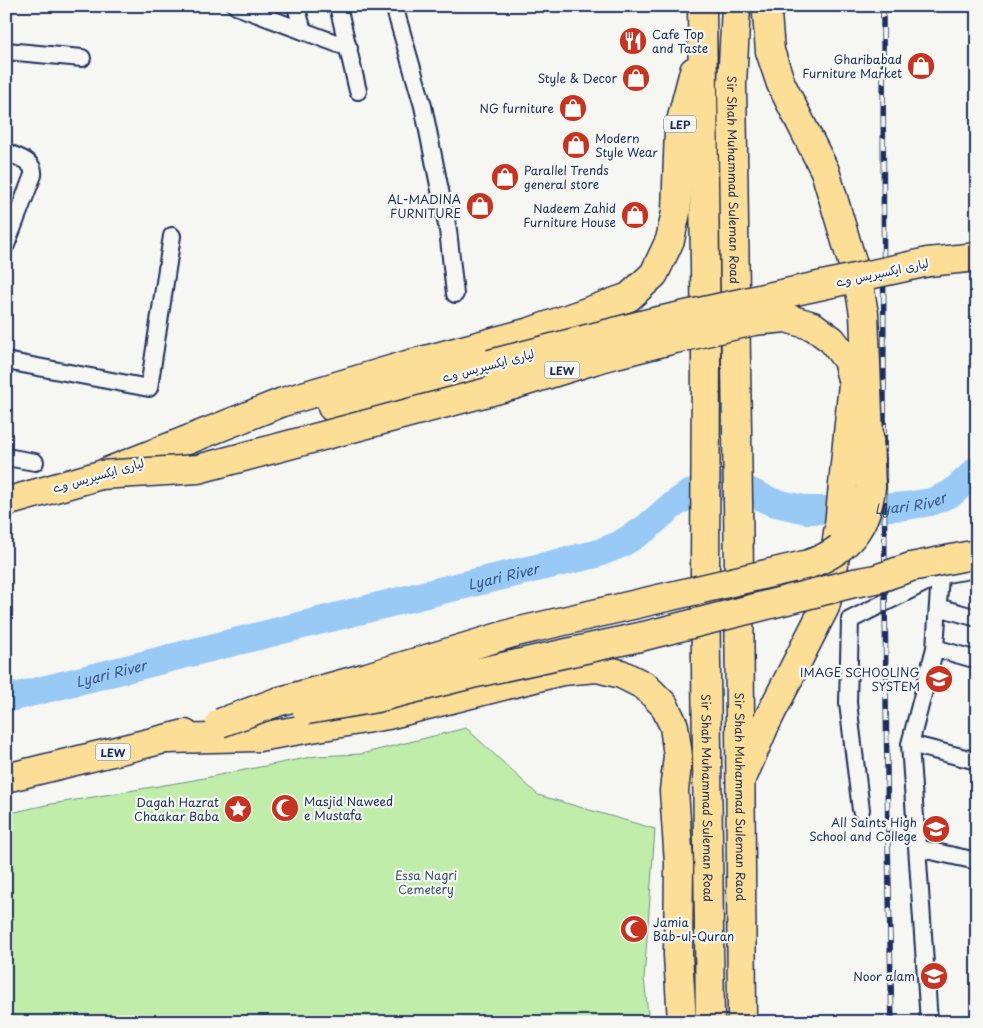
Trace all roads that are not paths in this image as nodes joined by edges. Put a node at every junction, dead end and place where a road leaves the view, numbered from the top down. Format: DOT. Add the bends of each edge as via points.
graph roads {
  1 [pos="236,6"];
  2 [pos="296,6"];
  3 [pos="338,6"];
  4 [pos="394,6"];
  5 [pos="702,6"];
  6 [pos="736,6"];
  7 [pos="747,6"];
  8 [pos="771,6"];
  9 [pos="302,31"];
  10 [pos="703,39"];
  11 [pos="349,48"];
  12 [pos="6,51"];
  13 [pos="770,51"];
  14 [pos="82,58"];
  15 [pos="358,91"];
  16 [pos="6,152"];
  17 [pos="676,212"];
  18 [pos="172,236"];
  19 [pos="6,245"];
  20 [pos="977,257"];
  21 [pos="455,294"];
  22 [pos="6,362"];
  23 [pos="6,457"];
  24 [pos="36,462"];
  25 [pos="101,475"];
  26 [pos="6,502"];
  27 [pos="977,554"];
  28 [pos="977,569"];
  29 [pos="739,572"];
  30 [pos="940,575"];
  31 [pos="938,608"];
  32 [pos="977,618"];
  33 [pos="935,648"];
  34 [pos="977,660"];
  35 [pos="220,723"];
  36 [pos="167,739"];
  37 [pos="910,744"];
  38 [pos="977,761"];
  39 [pos="6,778"];
  40 [pos="739,786"];
  41 [pos="861,810"];
  42 [pos="916,848"];
  43 [pos="977,861"];
  44 [pos="682,1022"];
  45 [pos="710,1022"];
  46 [pos="742,1022"];
  47 [pos="929,1022"];
  1 -- 9 [label="street"];
  2 -- 9 [label="street"];
  3 -- 11 [label="street"];
  4 -- 21 [label="street" via="423,106 448,230"];
  5 -- 10 [label="highway"];
  6 -- 29 [label="highway, Sir Shah Muhammad Suleman Road" via="732,84"];
  7 -- 13 [label="highway"];
  8 -- 13 [label="highway, LEW" via="768,14"];
  9 -- 11 [label="street"];
  10 -- 17 [label="highway, LEP" via="679,129"];
  10 -- 45 [label="highway, Sir Shah Muhammad Suleman Road"];
  11 -- 15 [label="street"];
  12 -- 14 [label="street"];
  13 -- 35 [label="highway, LEW, bridge" via="780,84 825,171 859,285 864,314 871,487 864,517 847,543 826,558 800,566 516,632 277,702"];
  16 -- 19 [label="street" via="32,164 34,169"];
  17 -- 25 [label="highway, LEW" via="670,240 654,274 628,297 530,332 283,402"];
  18 -- 22 [label="street" via="149,388"];
  20 -- 25 [label="highway, لیاری ایکسپریس وے / LEW, bridge" via="928,262 636,326 296,416"];
  23 -- 24 [label="street"];
  25 -- 26 [label="highway, لیاری ایکسپریس وے / LEW"];
  25 -- 40 [label="highway, LEW, bridge" via="198,469 477,395 604,357 754,321 786,318 813,326 832,340 847,360 853,383 832,578 825,607 764,725"];
  27 -- 35 [label="highway, LEW, bridge" via="910,567 876,579 377,698"];
  28 -- 30 [label="street"];
  29 -- 40 [label="highway, Sir Shah Muhammad Suleman Raod"];
  30 -- 31 [label="street"];
  30 -- 41 [label="street" via="850,620 848,703"];
  31 -- 32 [label="street"];
  31 -- 33 [label="street"];
  33 -- 34 [label="street"];
  33 -- 37 [label="street"];
  35 -- 36 [label="highway, LEW"];
  36 -- 39 [label="highway, LEW"];
  36 -- 44 [label="highway, LEW" via="259,737 388,715 562,671 597,668 621,674 645,686 664,705 674,726 678,756 674,791"];
  37 -- 38 [label="street"];
  37 -- 42 [label="street"];
  40 -- 46 [label="highway, Sir Shah Muhammad Suleman Raod"];
  42 -- 43 [label="street"];
  42 -- 47 [label="street"];
}
